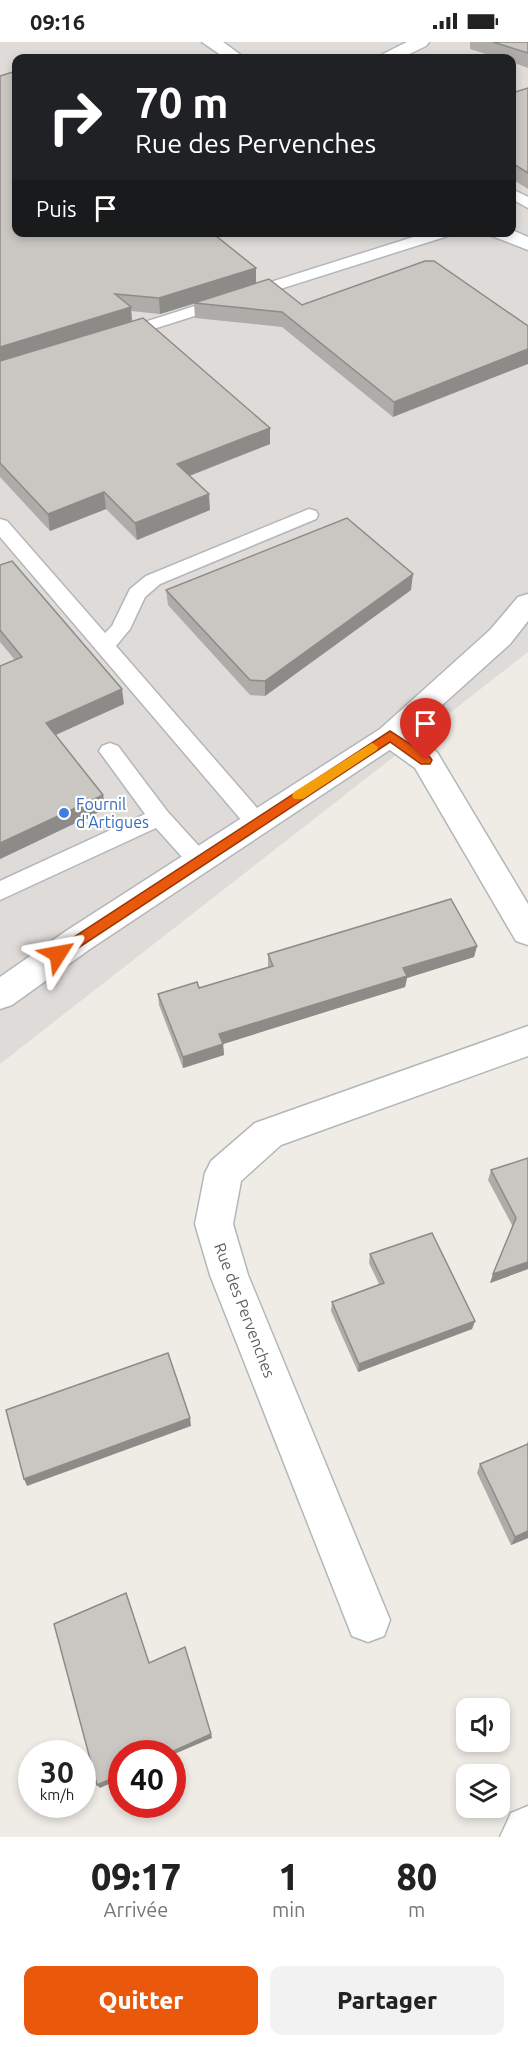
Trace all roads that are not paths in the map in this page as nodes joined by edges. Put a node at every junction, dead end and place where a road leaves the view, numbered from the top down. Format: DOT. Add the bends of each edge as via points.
graph roads {
  1 [pos="211,42"];
  2 [pos="420,42"];
  3 [pos="230,54"];
  4 [pos="397,54"];
  5 [pos="430,237"];
  6 [pos="512,237"];
  7 [pos="528,244"];
  8 [pos="111,338"];
  9 [pos="309,515"];
  10 [pos="0,525"];
  11 [pos="9,550"];
  12 [pos="528,603"];
  13 [pos="104,646"];
  14 [pos="390,736"];
  15 [pos="110,751"];
  16 [pos="159,817"];
  17 [pos="257,823"];
  18 [pos="199,861"];
  19 [pos="0,891"];
  20 [pos="528,932"];
  21 [pos="0,994"];
  22 [pos="528,1041"];
  23 [pos="368,1620"];
  24 [pos="528,1830"];
  25 [pos="524,1837"];
  1 -- 3 [label="street"];
  2 -- 4 [label="street"];
  5 -- 8 [label="lane"];
  6 -- 7 [label="street"];
  9 -- 13 [label="lane" via="153,580 141,588 120,629"];
  10 -- 11 [label="lane"];
  11 -- 13 [label="lane"];
  12 -- 14 [label="street" via="501,636"];
  13 -- 17 [label="lane"];
  14 -- 17 [label="street"];
  14 -- 20 [label="street" via="426,760"];
  15 -- 16 [label="lane"];
  16 -- 18 [label="lane"];
  16 -- 19 [label="lane"];
  17 -- 18 [label="street"];
  18 -- 21 [label="street"];
  22 -- 23 [label="street, Rue des Pervenches" via="268,1134 224,1173 214,1224 229,1275"];
  24 -- 25 [label="street"];
}
